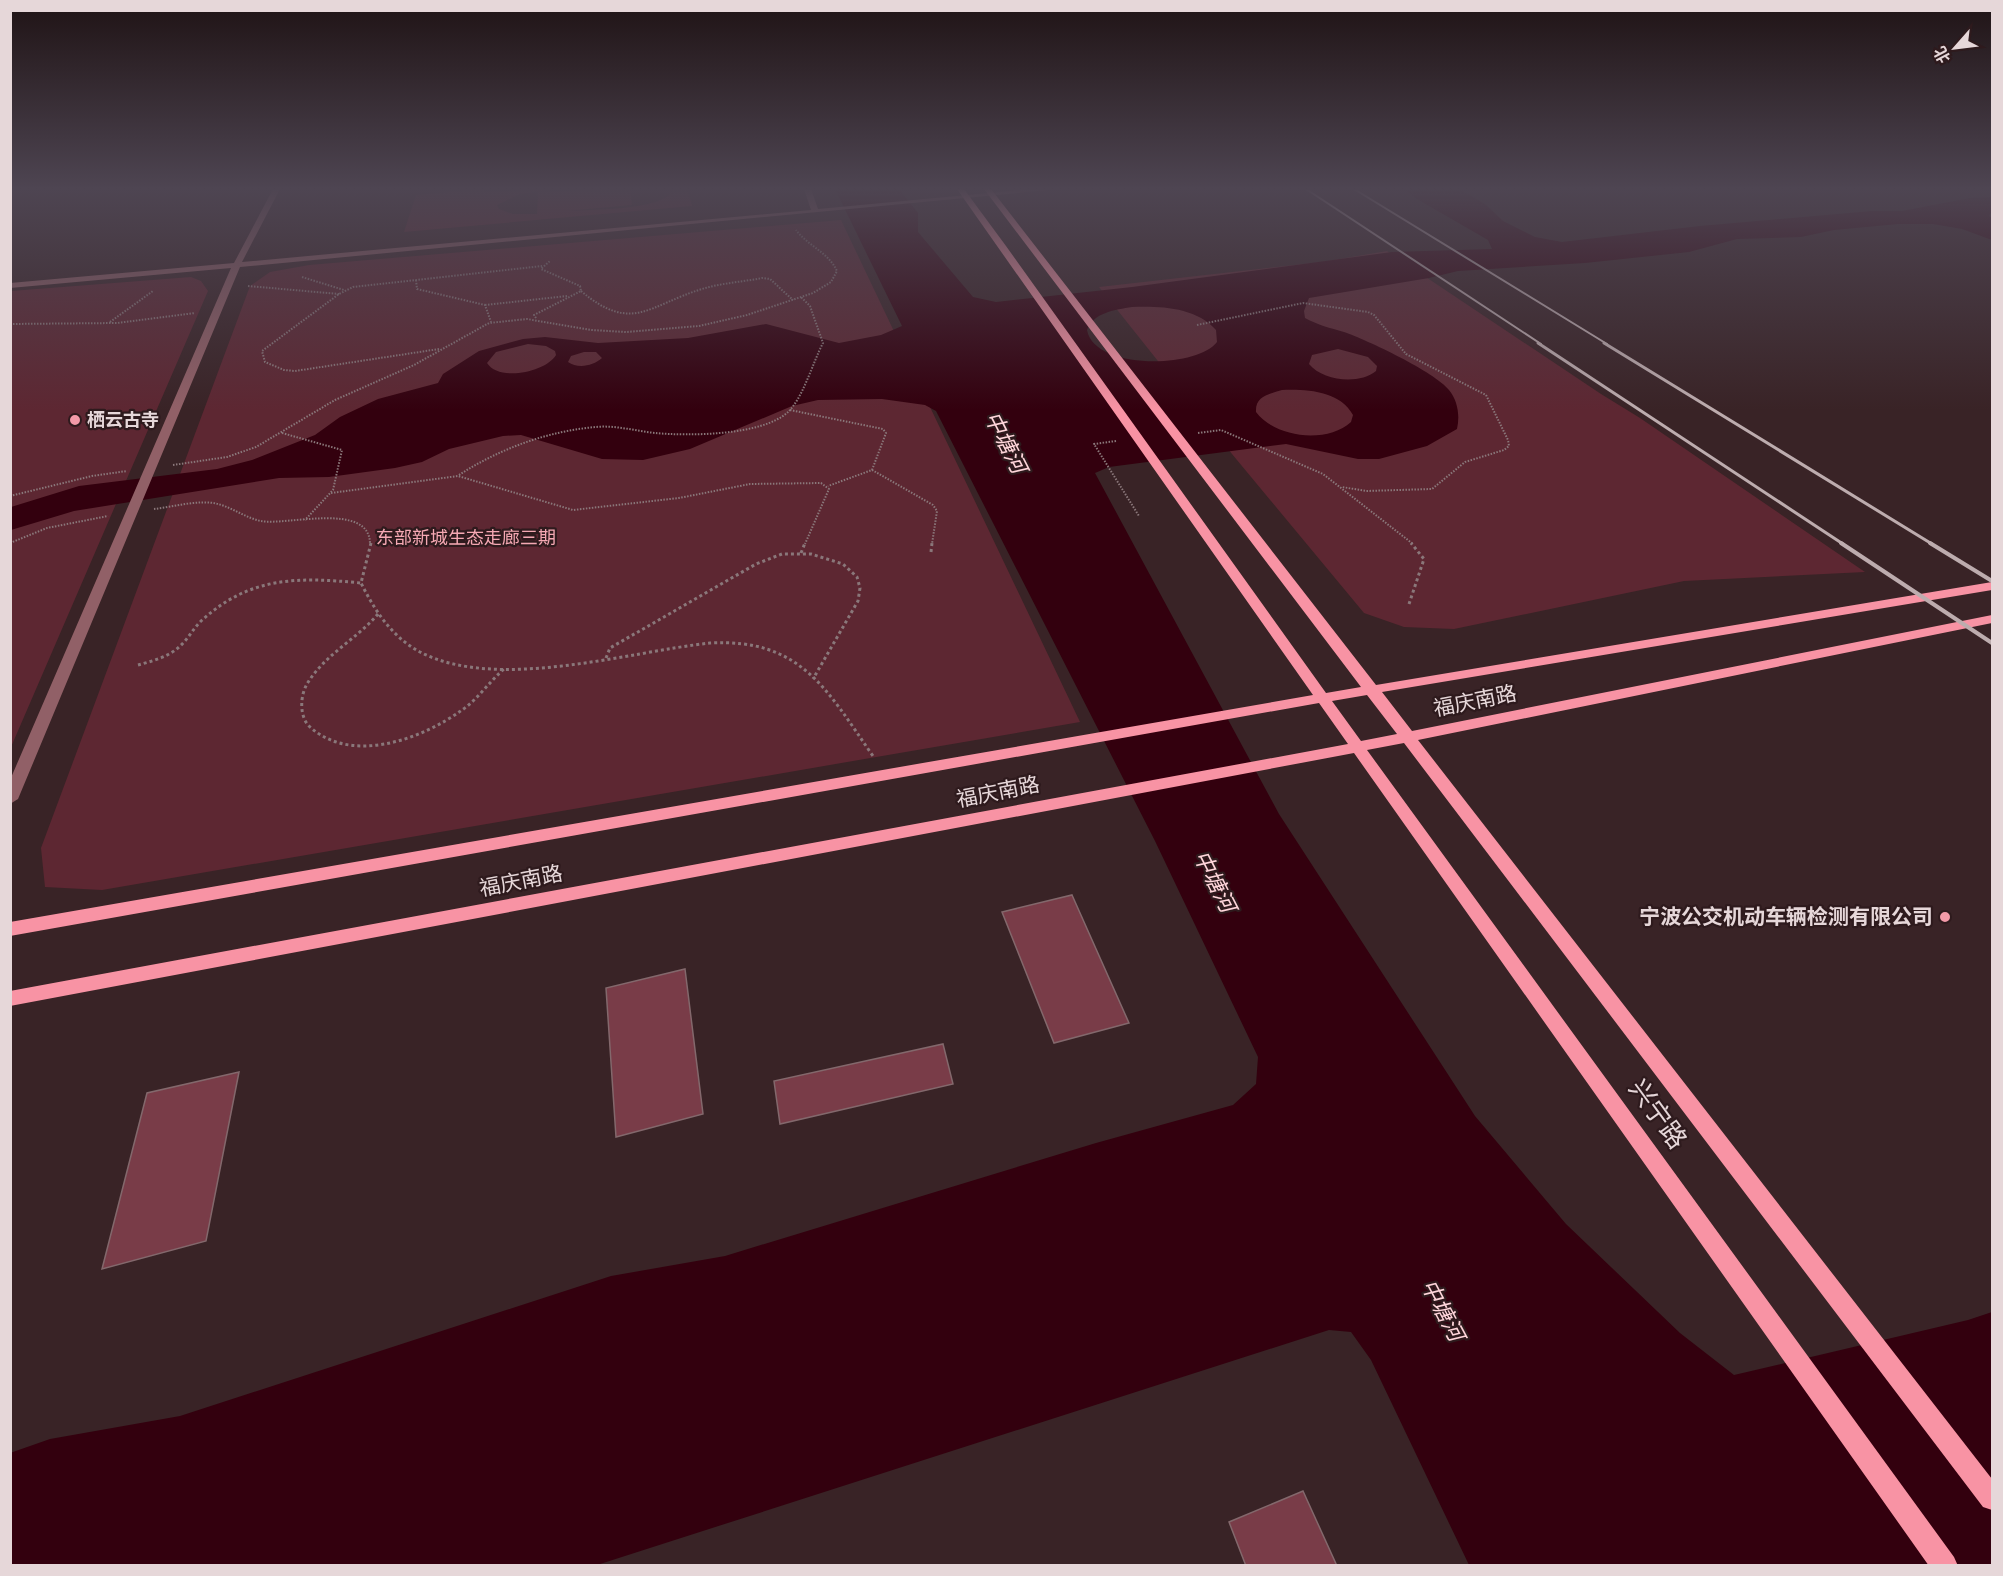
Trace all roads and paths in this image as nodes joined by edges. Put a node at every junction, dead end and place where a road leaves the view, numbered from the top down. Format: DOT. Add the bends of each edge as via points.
graph roads {
  1 [pos="253,263"];
  2 [pos="281,263"];
  3 [pos="548,263"];
  4 [pos="831,263"];
  5 [pos="1014,263"];
  6 [pos="1044,263"];
  7 [pos="237,264"];
  8 [pos="542,266"];
  9 [pos="171,270"];
  10 [pos="416,280"];
  11 [pos="10,286"];
  12 [pos="228,286"];
  13 [pos="345,290"];
  14 [pos="581,291"];
  15 [pos="339,294"];
  16 [pos="571,296"];
  17 [pos="801,297"];
  18 [pos="793,300"];
  19 [pos="484,305"];
  20 [pos="218,310"];
  21 [pos="536,319"];
  22 [pos="491,322"];
  23 [pos="109,323"];
  24 [pos="10,324"];
  25 [pos="1197,326"];
  26 [pos="442,349"];
  27 [pos="790,410"];
  28 [pos="281,433"];
  29 [pos="1267,450"];
  30 [pos="170,465"];
  31 [pos="137,470"];
  32 [pos="872,470"];
  33 [pos="459,476"];
  34 [pos="1114,476"];
  35 [pos="828,486"];
  36 [pos="1342,487"];
  37 [pos="331,493"];
  38 [pos="10,496"];
  39 [pos="146,511"];
  40 [pos="112,516"];
  41 [pos="1138,516"];
  42 [pos="305,520"];
  43 [pos="10,543"];
  44 [pos="931,552"];
  45 [pos="801,553"];
  46 [pos="361,583"];
  47 [pos="1992,586"];
  48 [pos="1409,604"];
  49 [pos="378,614"];
  50 [pos="1992,619"];
  51 [pos="606,658"];
  52 [pos="138,665"];
  53 [pos="504,669"];
  54 [pos="813,679"];
  55 [pos="1373,689"];
  56 [pos="1322,698"];
  57 [pos="1410,737"];
  58 [pos="1358,747"];
  59 [pos="886,776"];
  60 [pos="10,799"];
  61 [pos="10,929"];
  62 [pos="10,999"];
  63 [pos="1992,1498"];
  64 [pos="1945,1566"];
  1 -- 7 [label="street"];
  2 -- 13 [label="path" via="286,272"];
  3 -- 8 [label="path"];
  4 -- 17 [label="path" via="837,271 831,282"];
  5 -- 56 [label="main road, 兴宁路"];
  6 -- 55 [label="main road"];
  7 -- 9 [label="street"];
  7 -- 12 [label="street"];
  8 -- 10 [label="path"];
  8 -- 14 [label="path" via="541,269 580,286"];
  9 -- 11 [label="street"];
  9 -- 23 [label="path" via="156,289"];
  10 -- 13 [label="path"];
  10 -- 19 [label="path" via="417,289 427,293"];
  12 -- 15 [label="path"];
  12 -- 20 [label="street"];
  13 -- 15 [label="path"];
  14 -- 16 [label="path"];
  14 -- 18 [label="path" via="599,306 628,315 702,289 762,278 770,279"];
  15 -- 26 [label="path" via="265,346 265,362 295,371"];
  16 -- 19 [label="path"];
  16 -- 21 [label="path" via="534,315"];
  17 -- 18 [label="path"];
  17 -- 27 [label="path" via="810,306 823,343"];
  18 -- 21 [label="path" via="724,321 657,331 600,331"];
  19 -- 22 [label="path"];
  20 -- 23 [label="path"];
  20 -- 60 [label="street"];
  21 -- 22 [label="path"];
  22 -- 26 [label="path"];
  23 -- 24 [label="path"];
  25 -- 36 [label="path" via="1310,303 1374,315 1406,354 1486,394 1508,440 1509,446 1502,452 1466,461 1432,489 1366,491"];
  26 -- 28 [label="path" via="337,399"];
  27 -- 32 [label="path" via="883,429 886,433"];
  27 -- 33 [label="path" via="767,425 686,433 596,427 525,443 472,466"];
  28 -- 30 [label="path" via="243,453"];
  28 -- 37 [label="path" via="342,450"];
  29 -- 36 [label="path" via="1323,474"];
  31 -- 38 [label="path" via="92,476"];
  32 -- 35 [label="path"];
  32 -- 44 [label="path" via="938,511"];
  33 -- 35 [label="path" via="573,510 679,498 766,482"];
  33 -- 37 [label="path"];
  34 -- 41 [label="path"];
  35 -- 45 [label="path"];
  36 -- 48 [label="path" via="1416,547 1424,560"];
  37 -- 42 [label="path"];
  39 -- 42 [label="path" via="204,502 262,521"];
  40 -- 43 [label="path" via="47,528"];
  42 -- 46 [label="path" via="347,520 368,531 371,542"];
  45 -- 51 [label="path" via="772,557 756,564 610,648"];
  45 -- 54 [label="path" via="839,562 853,573 860,586 858,601"];
  46 -- 49 [label="path"];
  46 -- 52 [label="path" via="310,577 245,589 220,603 178,648"];
  47 -- 55 [label="main road, 福庆南路"];
  49 -- 53 [label="path" via="394,633 430,657 461,666"];
  49 -- 53 [label="path" via="362,634 321,665 306,686 301,706 305,723 320,736 359,745 415,735 460,711"];
  50 -- 57 [label="main road, 福庆南路"];
  51 -- 53 [label="path"];
  51 -- 54 [label="path" via="708,642 740,643 781,653"];
  54 -- 59 [label="path" via="832,698"];
  55 -- 56 [label="main road, 福庆南路"];
  55 -- 57 [label="main road"];
  56 -- 58 [label="main road, 兴宁路"];
  56 -- 59 [label="main road, 福庆南路"];
  57 -- 58 [label="main road, 福庆南路"];
  57 -- 63 [label="main road"];
  58 -- 62 [label="main road, 福庆南路"];
  58 -- 64 [label="main road, 兴宁路"];
  59 -- 61 [label="main road, 福庆南路"];
}
